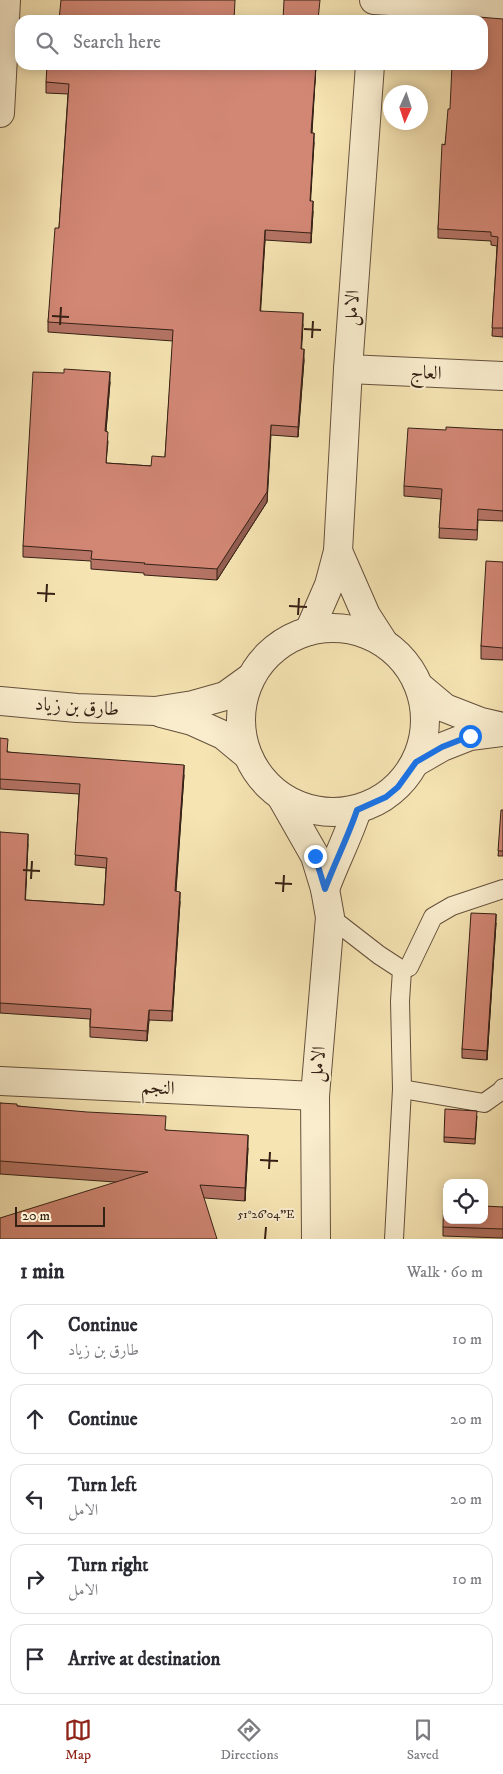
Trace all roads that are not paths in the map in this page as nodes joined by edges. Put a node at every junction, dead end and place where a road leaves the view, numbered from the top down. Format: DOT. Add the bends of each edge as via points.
graph roads {
  1 [pos="6,0"];
  2 [pos="374,0"];
  3 [pos="503,8"];
  4 [pos="373,15"];
  5 [pos="370,70"];
  6 [pos="0,112"];
  7 [pos="348,369"];
  8 [pos="503,376"];
  9 [pos="338,551"];
  10 [pos="309,631"];
  11 [pos="384,643"];
  12 [pos="250,678"];
  13 [pos="420,687"];
  14 [pos="0,701"];
  15 [pos="155,711"];
  16 [pos="503,727"];
  17 [pos="503,732"];
  18 [pos="246,754"];
  19 [pos="416,762"];
  20 [pos="282,798"];
  21 [pos="357,810"];
  22 [pos="325,889"];
  23 [pos="503,889"];
  24 [pos="330,917"];
  25 [pos="402,970"];
  26 [pos="0,1081"];
  27 [pos="503,1088"];
  28 [pos="402,1089"];
  29 [pos="315,1096"];
  30 [pos="316,1239"];
  31 [pos="394,1239"];
  1 -- 6 [label="street"];
  2 -- 3 [label="street"];
  2 -- 4 [label="street"];
  5 -- 7 [label="street, الامل"];
  7 -- 8 [label="street, العاج"];
  7 -- 9 [label="street, الامل"];
  9 -- 10 [label="street, الامل" via="329,585"];
  9 -- 11 [label="street, الامل" via="366,615"];
  10 -- 11 [label="street" via="332,628 355,631"];
  10 -- 12 [label="street" via="268,654"];
  11 -- 13 [label="street" via="399,655"];
  12 -- 15 [label="street, طارق بن زياد" via="225,696"];
  12 -- 18 [label="street" via="240,716"];
  13 -- 16 [label="street" via="445,708"];
  13 -- 19 [label="street" via="426,725"];
  14 -- 15 [label="street, طارق بن زياد"];
  15 -- 18 [label="street, طارق بن زياد" via="192,721 223,735"];
  17 -- 19 [label="street" via="470,736"];
  18 -- 20 [label="street" via="261,779"];
  19 -- 21 [label="street" via="386,797"];
  20 -- 21 [label="street" via="326,813"];
  20 -- 22 [label="street, الامل" via="315,856"];
  21 -- 22 [label="street"];
  22 -- 24 [label="street, الامل"];
  23 -- 25 [label="lane" via="452,906 433,917 410,966"];
  24 -- 25 [label="lane"];
  24 -- 29 [label="street, الامل"];
  25 -- 28 [label="lane"];
  26 -- 29 [label="street, النجم"];
  27 -- 28 [label="lane" via="484,1103"];
  28 -- 31 [label="lane"];
  29 -- 30 [label="street, الامل"];
}
